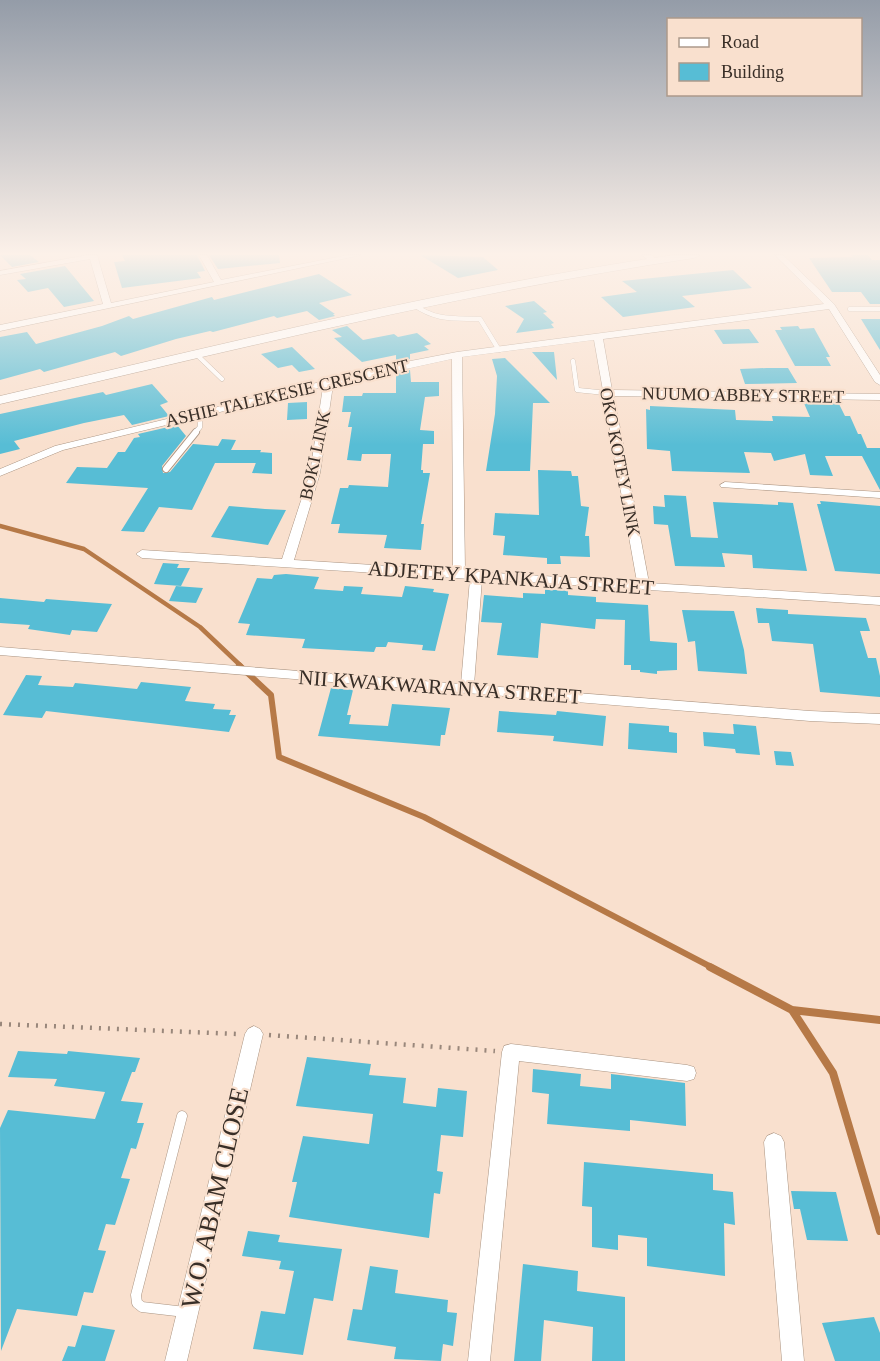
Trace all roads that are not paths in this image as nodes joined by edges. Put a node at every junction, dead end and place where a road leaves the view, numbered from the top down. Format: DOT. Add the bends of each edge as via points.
graph roads {
  1 [pos="47,319"];
  2 [pos="355,319"];
  3 [pos="470,319"];
  4 [pos="740,319"];
  5 [pos="839,319"];
  6 [pos="0,328"];
  7 [pos="598,338"];
  8 [pos="499,350"];
  9 [pos="197,355"];
  10 [pos="457,356"];
  11 [pos="573,361"];
  12 [pos="222,379"];
  13 [pos="329,382"];
  14 [pos="880,382"];
  15 [pos="607,393"];
  16 [pos="880,396"];
  17 [pos="0,400"];
  18 [pos="200,413"];
  19 [pos="166,469"];
  20 [pos="0,473"];
  21 [pos="725,485"];
  22 [pos="880,495"];
  23 [pos="142,554"];
  24 [pos="287,562"];
  25 [pos="459,575"];
  26 [pos="476,577"];
  27 [pos="644,587"];
  28 [pos="880,601"];
  29 [pos="0,651"];
  30 [pos="467,689"];
  31 [pos="880,719"];
  32 [pos="254,1034"];
  33 [pos="687,1072"];
  34 [pos="182,1116"];
  35 [pos="774,1142"];
  36 [pos="188,1312"];
  37 [pos="176,1361"];
  38 [pos="480,1361"];
  39 [pos="793,1361"];
  1 -- 6 [label="street"];
  2 -- 9 [label="main road"];
  3 -- 8 [label="lane" via="480,319"];
  4 -- 7 [label="street, ASHIE TALEKESIE CRESCENT"];
  5 -- 14 [label="street"];
  7 -- 8 [label="street, ASHIE TALEKESIE CRESCENT"];
  7 -- 15 [label="street, OKO KOTEY LINK"];
  8 -- 10 [label="street, ASHIE TALEKESIE CRESCENT"];
  9 -- 12 [label="lane"];
  9 -- 17 [label="main road"];
  10 -- 13 [label="street, ASHIE TALEKESIE CRESCENT"];
  10 -- 25 [label="street"];
  11 -- 15 [label="lane" via="577,390"];
  13 -- 18 [label="street, ASHIE TALEKESIE CRESCENT"];
  13 -- 24 [label="street, BOKI LINK" via="315,473"];
  15 -- 16 [label="street, NUUMO ABBEY STREET"];
  15 -- 27 [label="street, OKO KOTEY LINK"];
  18 -- 19 [label="lane" via="200,426"];
  18 -- 20 [label="street, ASHIE TALEKESIE CRESCENT" via="59,448"];
  21 -- 22 [label="street"];
  23 -- 24 [label="street, ADJETEY KPANKAJA STREET"];
  24 -- 25 [label="street, ADJETEY KPANKAJA STREET"];
  25 -- 26 [label="street, ADJETEY KPANKAJA STREET"];
  26 -- 27 [label="street, ADJETEY KPANKAJA STREET"];
  26 -- 30 [label="street"];
  27 -- 28 [label="street, ADJETEY KPANKAJA STREET"];
  29 -- 30 [label="street, NII KWAKWARANYA STREET"];
  30 -- 31 [label="street, NII KWAKWARANYA STREET"];
  32 -- 36 [label="street, W.O. ABAM CLOSE"];
  33 -- 38 [label="street" via="512,1052"];
  34 -- 36 [label="lane" via="136,1295 142,1307"];
  35 -- 39 [label="street"];
  36 -- 37 [label="street, W.O. ABAM CLOSE"];
}
